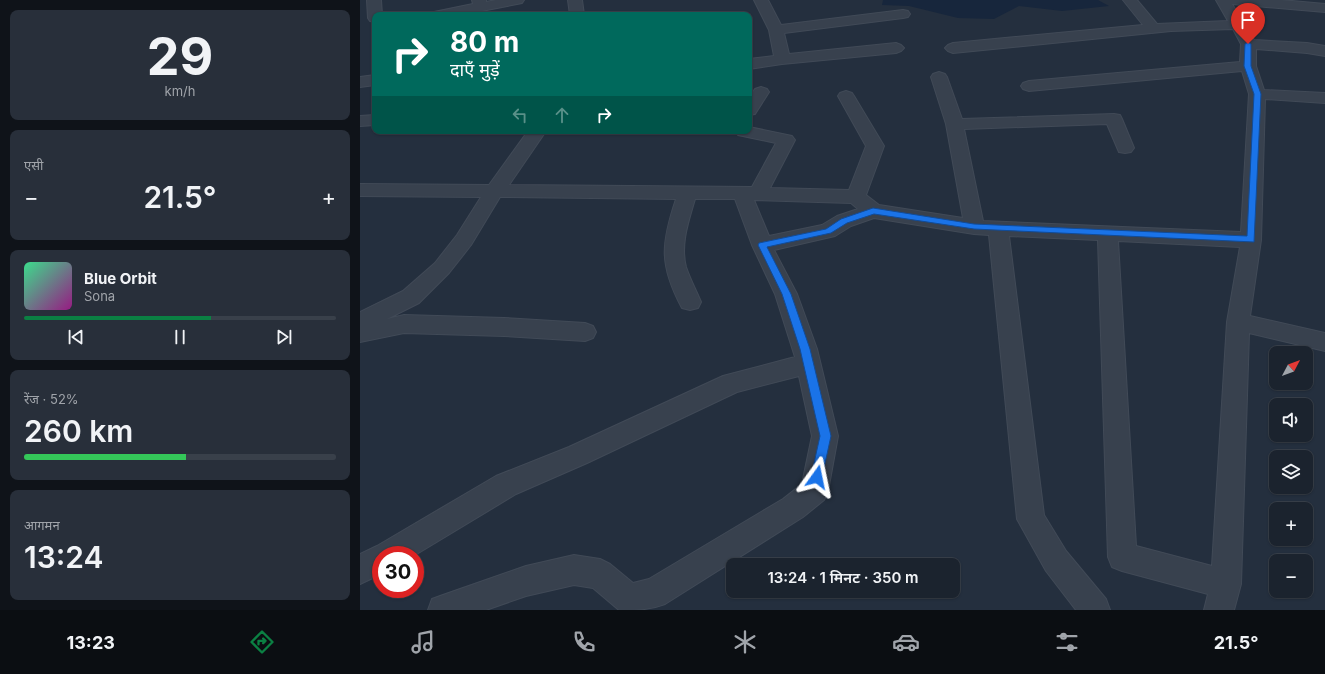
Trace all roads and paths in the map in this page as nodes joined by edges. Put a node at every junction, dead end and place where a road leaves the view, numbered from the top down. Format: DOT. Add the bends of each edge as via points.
graph roads {
  1 [pos="374,0"];
  2 [pos="517,0"];
  3 [pos="575,0"];
  4 [pos="761,0"];
  5 [pos="1130,0"];
  6 [pos="1223,0"];
  7 [pos="1242,0"];
  8 [pos="480,4"];
  9 [pos="1325,8"];
  10 [pos="375,12"];
  11 [pos="450,12"];
  12 [pos="577,12"];
  13 [pos="903,14"];
  14 [pos="1152,29"];
  15 [pos="776,30"];
  16 [pos="1243,34"];
  17 [pos="896,48"];
  18 [pos="953,48"];
  19 [pos="1325,51"];
  20 [pos="782,59"];
  21 [pos="752,64"];
  22 [pos="1248,66"];
  23 [pos="939,77"];
  24 [pos="372,80"];
  25 [pos="360,82"];
  26 [pos="1028,86"];
  27 [pos="761,92"];
  28 [pos="1257,94"];
  29 [pos="846,96"];
  30 [pos="1325,98"];
  31 [pos="752,106"];
  32 [pos="372,120"];
  33 [pos="360,121"];
  34 [pos="955,124"];
  35 [pos="752,133"];
  36 [pos="535,134"];
  37 [pos="1125,148"];
  38 [pos="360,190"];
  39 [pos="494,192"];
  40 [pos="687,192"];
  41 [pos="750,193"];
  42 [pos="856,197"];
  43 [pos="873,211"];
  44 [pos="986,226"];
  45 [pos="1108,234"];
  46 [pos="1251,240"];
  47 [pos="762,245"];
  48 [pos="690,302"];
  49 [pos="1238,322"];
  50 [pos="360,329"];
  51 [pos="585,332"];
  52 [pos="360,333"];
  53 [pos="1325,342"];
  54 [pos="808,364"];
  55 [pos="404,546"];
  56 [pos="372,563"];
  57 [pos="360,569"];
  58 [pos="1226,584"];
  59 [pos="443,610"];
  60 [pos="1095,610"];
  61 [pos="1219,610"];
  1 -- 10 [label="street"];
  2 -- 8 [label="street"];
  3 -- 12 [label="street"];
  4 -- 15 [label="street"];
  5 -- 14 [label="street"];
  6 -- 16 [label="street"];
  7 -- 9 [label="street"];
  7 -- 16 [label="street"];
  8 -- 11 [label="street"];
  13 -- 15 [label="street"];
  14 -- 16 [label="street"];
  14 -- 18 [label="street"];
  15 -- 20 [label="street"];
  16 -- 19 [label="street"];
  16 -- 22 [label="street"];
  17 -- 20 [label="street"];
  20 -- 21 [label="street"];
  22 -- 26 [label="street"];
  22 -- 28 [label="street"];
  23 -- 34 [label="street"];
  24 -- 25 [label="street"];
  27 -- 31 [label="street"];
  28 -- 30 [label="street"];
  28 -- 46 [label="street"];
  29 -- 42 [label="street" via="875,146"];
  32 -- 33 [label="street"];
  34 -- 37 [label="street" via="1114,119"];
  34 -- 44 [label="street"];
  35 -- 41 [label="street" via="786,140"];
  36 -- 39 [label="street"];
  38 -- 39 [label="street"];
  39 -- 40 [label="street"];
  39 -- 50 [label="street" via="464,240 442,268 411,297 368,318"];
  40 -- 41 [label="street"];
  40 -- 48 [label="street" via="674,254 678,273"];
  41 -- 42 [label="street"];
  41 -- 47 [label="street"];
  42 -- 43 [label="street"];
  43 -- 44 [label="street"];
  43 -- 47 [label="street" via="844,221 828,231"];
  44 -- 45 [label="street"];
  44 -- 60 [label="street" via="1031,519 1056,561"];
  45 -- 46 [label="street"];
  45 -- 58 [label="street" via="1122,557"];
  46 -- 49 [label="street"];
  47 -- 54 [label="street" via="786,294"];
  49 -- 53 [label="street"];
  49 -- 58 [label="street"];
  51 -- 52 [label="street" via="404,324"];
  54 -- 55 [label="street" via="732,383 578,455 506,485"];
  54 -- 59 [label="street" via="826,436 814,491 793,508 654,593 629,599 600,574 574,570 526,581"];
  56 -- 57 [label="street"];
  58 -- 61 [label="street"];
}
